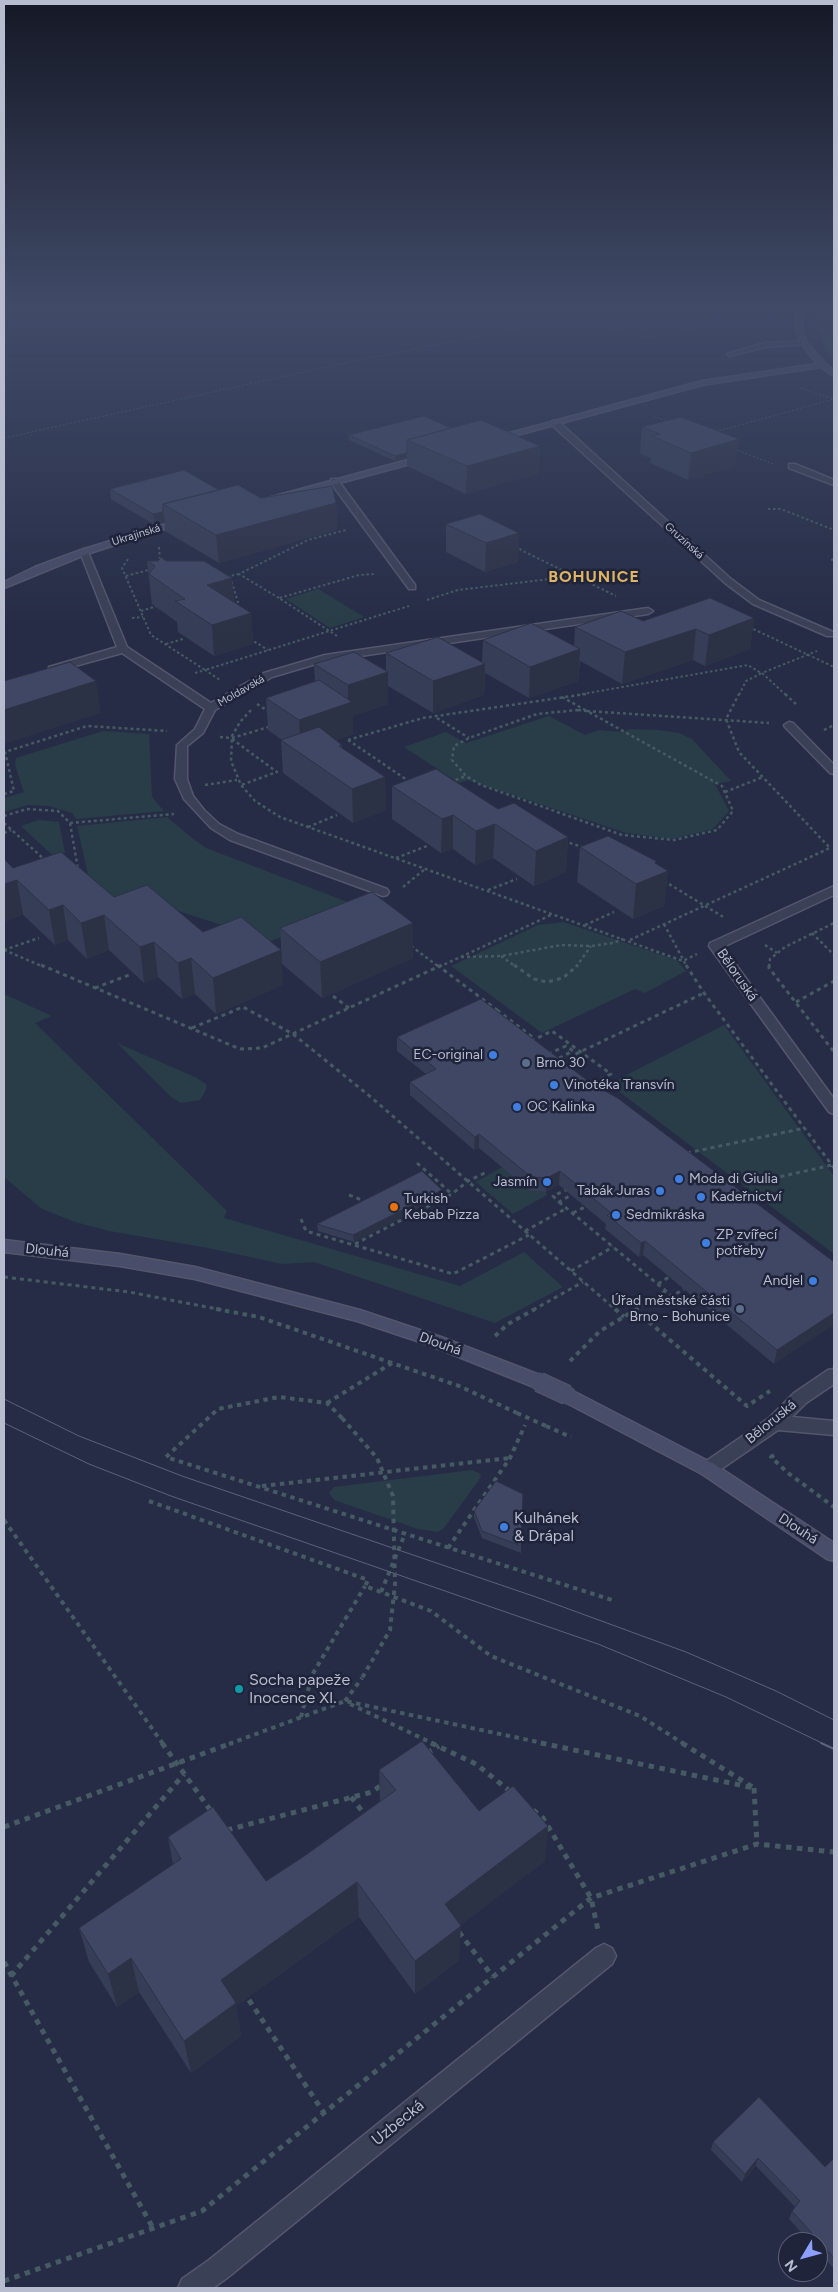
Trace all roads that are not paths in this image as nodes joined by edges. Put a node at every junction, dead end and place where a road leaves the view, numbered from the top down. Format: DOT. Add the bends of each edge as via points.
graph roads {
  1 [pos="581,416"];
  2 [pos="555,423"];
  3 [pos="488,440"];
  4 [pos="440,453"];
  5 [pos="792,466"];
  6 [pos="334,481"];
  7 [pos="834,483"];
  8 [pos="260,501"];
  9 [pos="195,518"];
  10 [pos="84,552"];
  11 [pos="4,585"];
  12 [pos="412,587"];
  13 [pos="648,611"];
  14 [pos="830,634"];
  15 [pos="123,649"];
  16 [pos="40,672"];
  17 [pos="211,708"];
  18 [pos="789,725"];
  19 [pos="834,771"];
  20 [pos="834,890"];
  21 [pos="384,892"];
  22 [pos="834,1109"];
  23 [pos="4,1246"];
  24 [pos="834,1375"];
  25 [pos="775,1423"];
  26 [pos="834,1428"];
  27 [pos="708,1469"];
  28 [pos="834,1553"];
  29 [pos="604,1956"];
  30 [pos="196,2287"];
  1 -- 2 [label="street"];
  2 -- 3 [label="street"];
  2 -- 14 [label="street, Gruzínská" via="728,581 756,602"];
  4 -- 6 [label="street"];
  5 -- 7 [label="street"];
  6 -- 8 [label="street"];
  6 -- 12 [label="street"];
  9 -- 10 [label="street, Ukrajinská"];
  10 -- 11 [label="street, Ukrajinská"];
  10 -- 15 [label="street"];
  13 -- 17 [label="street, Moldavská" via="324,658 268,675"];
  15 -- 16 [label="street"];
  15 -- 17 [label="street"];
  17 -- 21 [label="street, Moldavská" via="199,732 182,745 181,778 188,797 200,812 234,837"];
  18 -- 19 [label="street"];
  20 -- 22 [label="street, Běloruská" via="715,946"];
  23 -- 27 [label="street, Dlouhá, bridge" via="110,1258 195,1273 360,1316 539,1382"];
  24 -- 25 [label="street, Běloruská" via="800,1398"];
  25 -- 26 [label="street"];
  25 -- 27 [label="street, Běloruská"];
  27 -- 28 [label="street, Dlouhá"];
  29 -- 30 [label="street, Uzbecká"];
}
